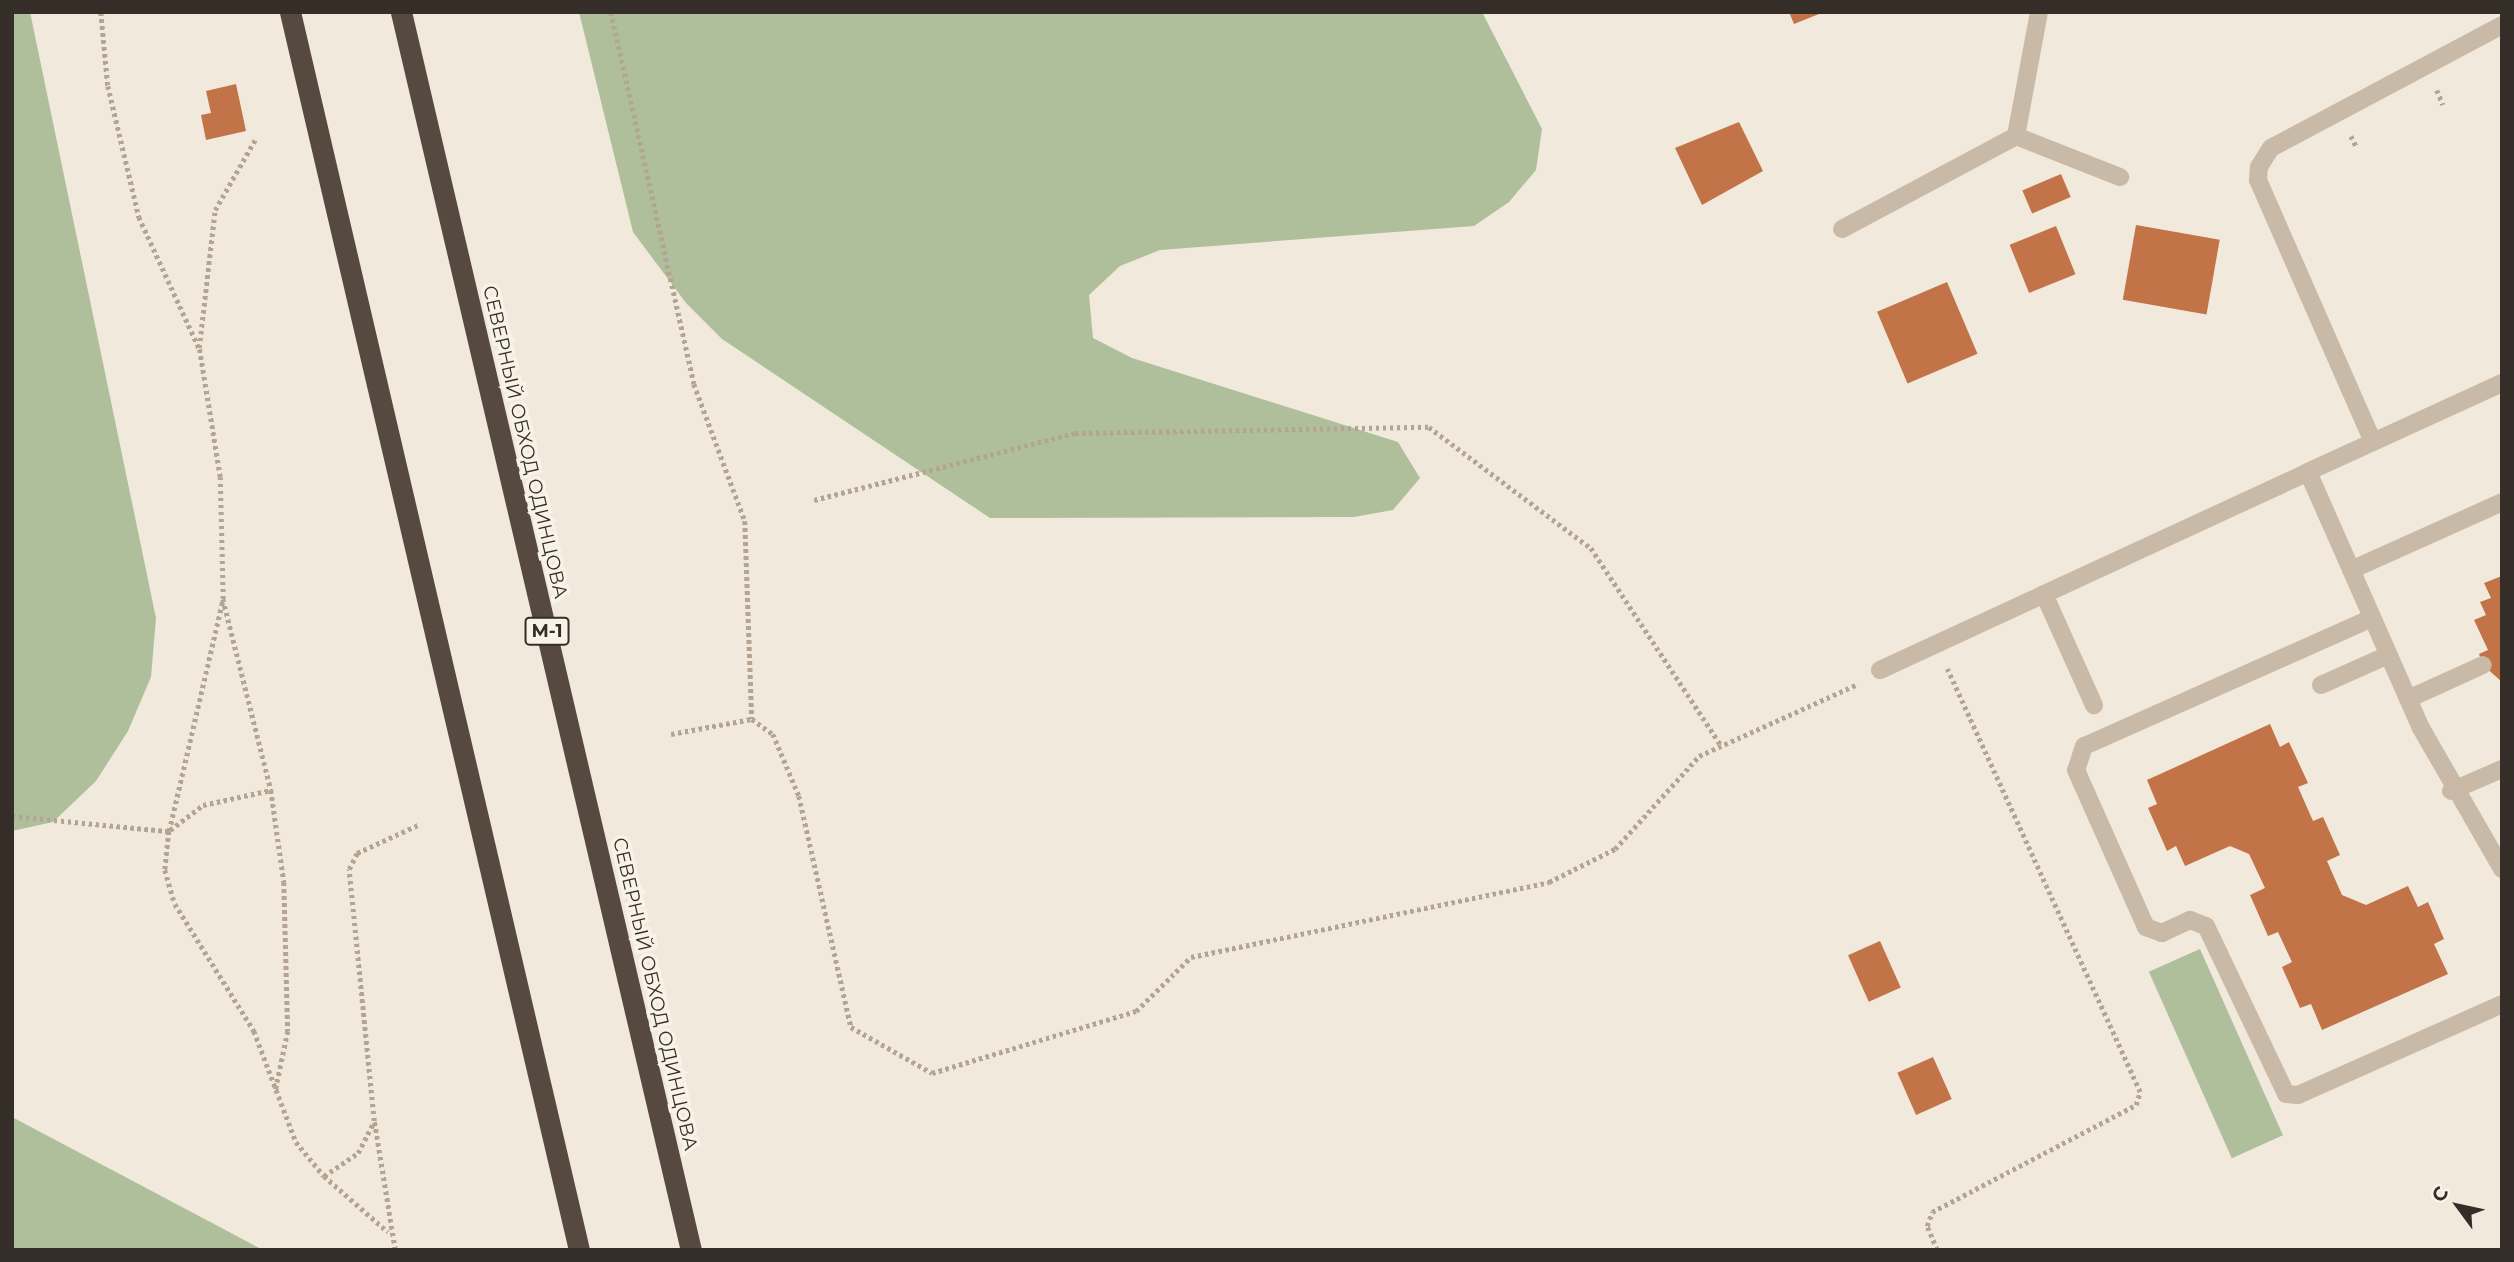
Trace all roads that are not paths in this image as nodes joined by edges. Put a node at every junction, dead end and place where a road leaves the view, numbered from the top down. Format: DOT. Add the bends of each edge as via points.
graph roads {
  1 [pos="290,12"];
  2 [pos="401,12"];
  3 [pos="2039,12"];
  4 [pos="2502,25"];
  5 [pos="2016,136"];
  6 [pos="2120,177"];
  7 [pos="1842,229"];
  8 [pos="2502,383"];
  9 [pos="2373,442"];
  10 [pos="2308,472"];
  11 [pos="2502,502"];
  12 [pos="2351,570"];
  13 [pos="2044,594"];
  14 [pos="2372,618"];
  15 [pos="2388,655"];
  16 [pos="2483,665"];
  17 [pos="1874,674"];
  18 [pos="2321,685"];
  19 [pos="2407,699"];
  20 [pos="2094,705"];
  21 [pos="2502,769"];
  22 [pos="2451,791"];
  23 [pos="2502,869"];
  24 [pos="2502,1004"];
  25 [pos="579,1250"];
  26 [pos="691,1250"];
  1 -- 25 [label="highway"];
  2 -- 26 [label="highway, СЕВЕРНЫЙ ОБХОД ОДИНЦОВА / М-1"];
  3 -- 5 [label="street"];
  4 -- 9 [label="street" via="2271,149 2259,167 2258,180"];
  5 -- 6 [label="street"];
  5 -- 7 [label="street"];
  8 -- 9 [label="street"];
  9 -- 10 [label="street"];
  10 -- 12 [label="street"];
  10 -- 13 [label="street"];
  11 -- 12 [label="street"];
  12 -- 14 [label="street"];
  13 -- 17 [label="street"];
  13 -- 20 [label="street"];
  14 -- 15 [label="street"];
  14 -- 24 [label="street" via="2084,746 2076,770 2146,927 2162,933 2190,920 2206,926 2286,1094 2298,1095"];
  15 -- 18 [label="street"];
  15 -- 19 [label="street"];
  16 -- 19 [label="street"];
  19 -- 22 [label="street"];
  21 -- 22 [label="street"];
  22 -- 23 [label="street"];
}
